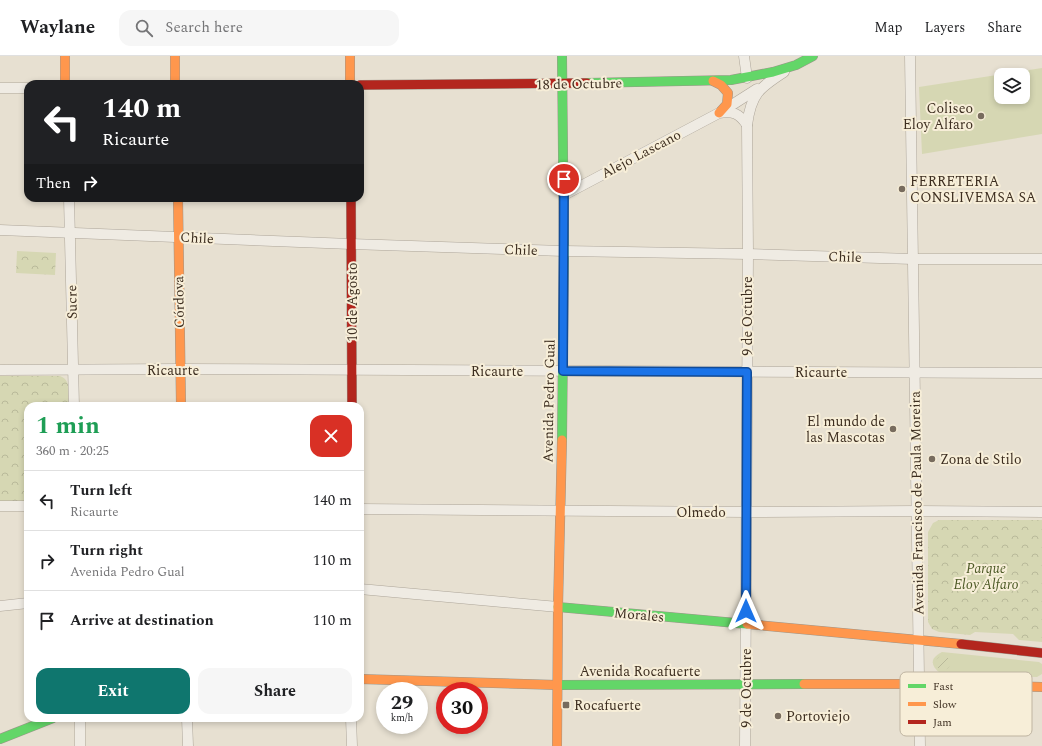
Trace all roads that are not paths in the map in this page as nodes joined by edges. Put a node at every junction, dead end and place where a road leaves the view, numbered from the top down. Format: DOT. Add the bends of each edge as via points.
graph roads {
  1 [pos="65,56"];
  2 [pos="175,56"];
  3 [pos="350,56"];
  4 [pos="562,56"];
  5 [pos="744,56"];
  6 [pos="807,56"];
  7 [pos="813,56"];
  8 [pos="910,56"];
  9 [pos="796,65"];
  10 [pos="747,78"];
  11 [pos="65,80"];
  12 [pos="175,80"];
  13 [pos="350,80"];
  14 [pos="713,81"];
  15 [pos="562,84"];
  16 [pos="364,85"];
  17 [pos="764,85"];
  18 [pos="0,88"];
  19 [pos="24,88"];
  20 [pos="719,113"];
  21 [pos="747,125"];
  22 [pos="564,195"];
  23 [pos="69,202"];
  24 [pos="178,202"];
  25 [pos="351,202"];
  26 [pos="0,230"];
  27 [pos="70,233"];
  28 [pos="178,237"];
  29 [pos="351,244"];
  30 [pos="564,251"];
  31 [pos="748,254"];
  32 [pos="913,259"];
  33 [pos="1042,259"];
  34 [pos="180,369"];
  35 [pos="0,370"];
  36 [pos="73,370"];
  37 [pos="352,370"];
  38 [pos="563,371"];
  39 [pos="747,372"];
  40 [pos="915,373"];
  41 [pos="1042,373"];
  42 [pos="74,402"];
  43 [pos="180,402"];
  44 [pos="352,402"];
  45 [pos="0,506"];
  46 [pos="24,506"];
  47 [pos="364,509"];
  48 [pos="561,511"];
  49 [pos="917,511"];
  50 [pos="746,512"];
  51 [pos="1042,512"];
  52 [pos="364,589"];
  53 [pos="24,603"];
  54 [pos="0,606"];
  55 [pos="558,608"];
  56 [pos="746,625"];
  57 [pos="919,641"];
  58 [pos="1042,653"];
  59 [pos="919,672"];
  60 [pos="364,679"];
  61 [pos="900,684"];
  62 [pos="558,685"];
  63 [pos="746,685"];
  64 [pos="1032,687"];
  65 [pos="1042,687"];
  66 [pos="43,722"];
  67 [pos="80,722"];
  68 [pos="187,722"];
  69 [pos="351,722"];
  70 [pos="920,736"];
  71 [pos="0,739"];
  72 [pos="80,746"];
  73 [pos="188,746"];
  74 [pos="352,746"];
  75 [pos="557,746"];
  76 [pos="745,746"];
  77 [pos="920,746"];
  1 -- 11 [label="main road"];
  2 -- 12 [label="main road"];
  3 -- 13 [label="main road"];
  4 -- 15 [label="main road, Avenida Pedro Gual"];
  5 -- 10 [label="street"];
  6 -- 9 [label="main road"];
  7 -- 9 [label="main road, Alejo Lascano"];
  8 -- 32 [label="street, Avenida Francisco de Paula Moreira"];
  9 -- 10 [label="main road, 18 de Octubre"];
  9 -- 17 [label="street, Alejo Lascano"];
  10 -- 14 [label="main road, 18 de Octubre"];
  14 -- 15 [label="main road, 18 de Octubre"];
  14 -- 20 [label="main road" via="728,93 727,104"];
  15 -- 16 [label="main road, 18 de Octubre"];
  15 -- 22 [label="main road, Avenida Pedro Gual"];
  17 -- 20 [label="street, Alejo Lascano"];
  17 -- 21 [label="street, Alejo Lascano" via="751,103"];
  18 -- 19 [label="street"];
  20 -- 21 [label="street" via="735,113 742,117"];
  20 -- 22 [label="street, Alejo Lascano"];
  21 -- 31 [label="street, 9 de Octubre"];
  22 -- 30 [label="main road, Avenida Pedro Gual"];
  23 -- 27 [label="street, Sucre"];
  24 -- 28 [label="main road, Córdova"];
  25 -- 29 [label="main road, 10 de Agosto"];
  26 -- 27 [label="street, Chile"];
  27 -- 28 [label="street, Chile"];
  27 -- 36 [label="street, Sucre"];
  28 -- 29 [label="street, Chile"];
  28 -- 34 [label="main road, Córdova"];
  29 -- 30 [label="street, Chile"];
  29 -- 37 [label="main road, 10 de Agosto"];
  30 -- 31 [label="street, Chile"];
  30 -- 38 [label="main road, Avenida Pedro Gual"];
  31 -- 32 [label="street, Chile"];
  31 -- 39 [label="street, 9 de Octubre"];
  32 -- 33 [label="street, Chile"];
  32 -- 40 [label="street, Avenida Francisco de Paula Moreira"];
  34 -- 36 [label="street, Ricaurte"];
  34 -- 37 [label="street, Ricaurte"];
  34 -- 43 [label="main road, Córdova"];
  35 -- 36 [label="street, Ricaurte"];
  36 -- 42 [label="street, Sucre"];
  37 -- 38 [label="street, Ricaurte"];
  37 -- 44 [label="main road, 10 de Agosto"];
  38 -- 39 [label="street, Ricaurte"];
  38 -- 48 [label="main road, Avenida Pedro Gual"];
  39 -- 40 [label="street, Ricaurte"];
  39 -- 50 [label="street, 9 de Octubre"];
  40 -- 41 [label="street, Ricaurte"];
  40 -- 49 [label="street, Avenida Francisco de Paula Moreira"];
  45 -- 46 [label="street"];
  47 -- 48 [label="street, Olmedo"];
  48 -- 50 [label="street, Olmedo"];
  48 -- 55 [label="main road, Avenida Pedro Gual"];
  49 -- 50 [label="street, Olmedo"];
  49 -- 51 [label="street, Olmedo"];
  49 -- 57 [label="street, Avenida Francisco de Paula Moreira"];
  50 -- 56 [label="street, 9 de Octubre"];
  52 -- 55 [label="street, Morales"];
  53 -- 54 [label="street"];
  55 -- 56 [label="main road, Morales"];
  55 -- 62 [label="main road, Avenida Pedro Gual"];
  56 -- 57 [label="main road, Morales"];
  56 -- 63 [label="street, 9 de Octubre"];
  57 -- 58 [label="main road, Morales"];
  57 -- 59 [label="street, Avenida Francisco de Paula Moreira"];
  60 -- 62 [label="main road, Avenida Rocafuerte"];
  61 -- 63 [label="main road, Avenida Rocafuerte"];
  62 -- 63 [label="main road, Avenida Rocafuerte"];
  62 -- 75 [label="main road, Avenida Pedro Gual"];
  63 -- 76 [label="street, 9 de Octubre"];
  64 -- 65 [label="main road, Avenida Rocafuerte"];
  66 -- 71 [label="main road"];
  67 -- 72 [label="street"];
  68 -- 73 [label="street"];
  69 -- 74 [label="street"];
  70 -- 77 [label="street, Avenida Francisco de Paula Moreira"];
}
